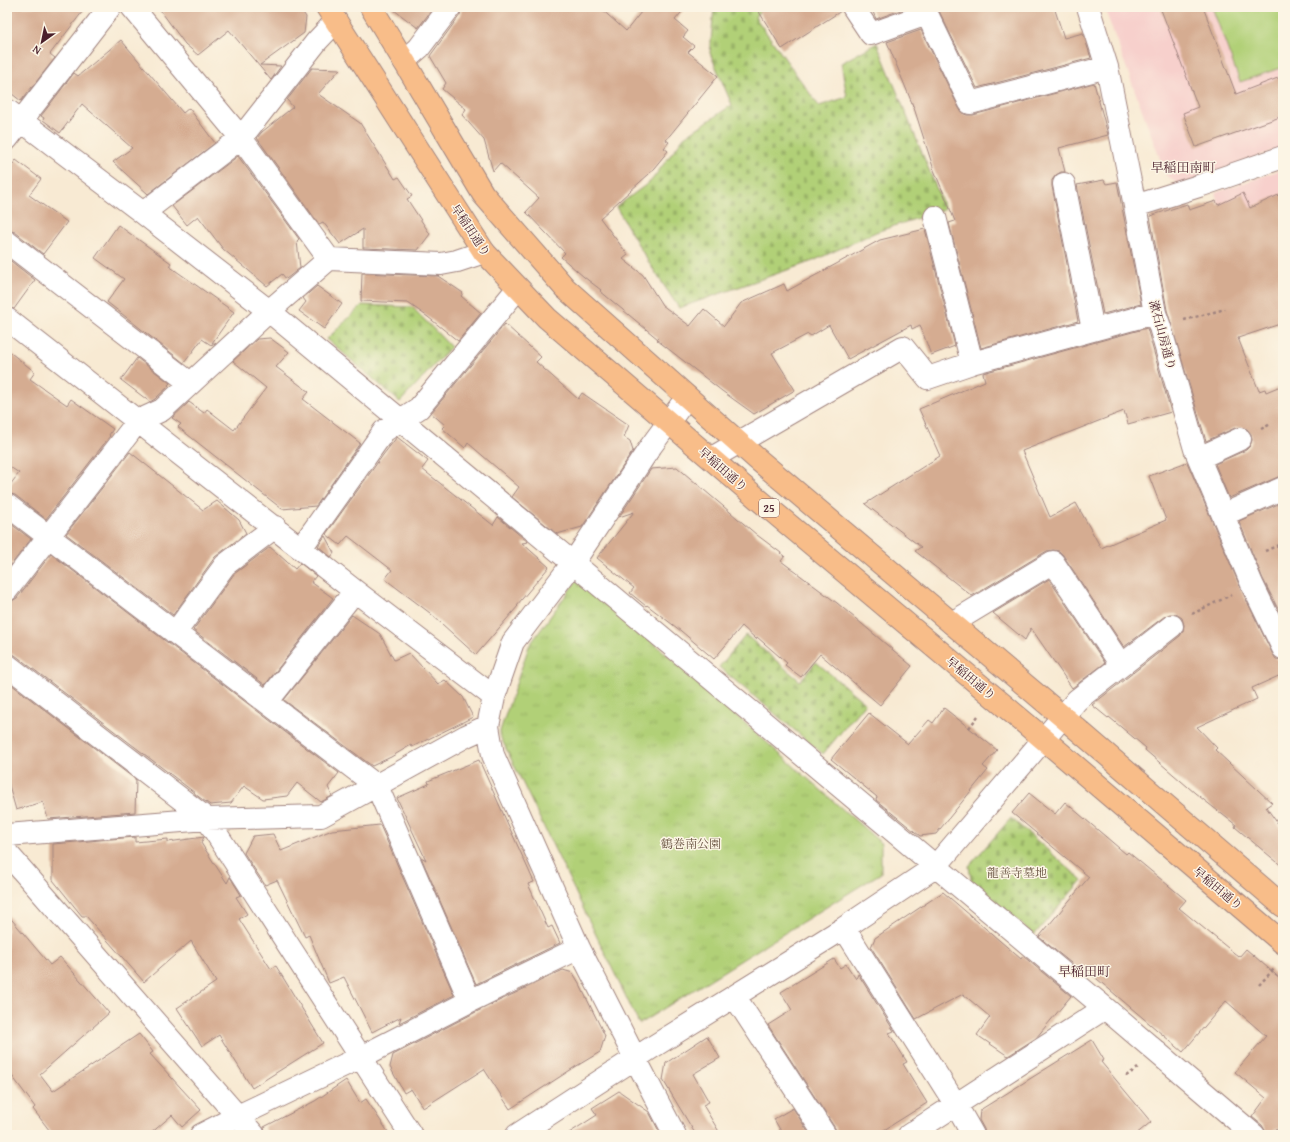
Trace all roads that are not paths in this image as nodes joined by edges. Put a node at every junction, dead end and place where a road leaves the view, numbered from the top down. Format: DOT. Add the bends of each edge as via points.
graph roads {
  1 [pos="110,7"];
  2 [pos="132,7"];
  3 [pos="371,7"];
  4 [pos="450,7"];
  5 [pos="853,7"];
  6 [pos="1088,7"];
  7 [pos="332,14"];
  8 [pos="404,61"];
  9 [pos="1106,67"];
  10 [pos="14,116"];
  11 [pos="241,138"];
  12 [pos="7,139"];
  13 [pos="1283,156"];
  14 [pos="1064,184"];
  15 [pos="1135,206"];
  16 [pos="143,213"];
  17 [pos="935,217"];
  18 [pos="7,242"];
  19 [pos="484,252"];
  20 [pos="330,259"];
  21 [pos="518,288"];
  22 [pos="269,311"];
  23 [pos="7,319"];
  24 [pos="1157,320"];
  25 [pos="1093,330"];
  26 [pos="972,363"];
  27 [pos="190,383"];
  28 [pos="688,397"];
  29 [pos="138,421"];
  30 [pos="399,421"];
  31 [pos="669,422"];
  32 [pos="1240,439"];
  33 [pos="739,442"];
  34 [pos="712,458"];
  35 [pos="1199,458"];
  36 [pos="1283,488"];
  37 [pos="7,505"];
  38 [pos="1224,515"];
  39 [pos="275,527"];
  40 [pos="48,537"];
  41 [pos="301,548"];
  42 [pos="573,563"];
  43 [pos="7,590"];
  44 [pos="355,591"];
  45 [pos="1276,612"];
  46 [pos="1180,621"];
  47 [pos="952,623"];
  48 [pos="175,633"];
  49 [pos="1283,648"];
  50 [pos="7,665"];
  51 [pos="1121,665"];
  52 [pos="494,697"];
  53 [pos="267,702"];
  54 [pos="1063,717"];
  55 [pos="488,726"];
  56 [pos="1044,740"];
  57 [pos="377,786"];
  58 [pos="207,819"];
  59 [pos="7,835"];
  60 [pos="7,853"];
  61 [pos="935,867"];
  62 [pos="1283,906"];
  63 [pos="844,928"];
  64 [pos="1283,944"];
  65 [pos="579,948"];
  66 [pos="735,997"];
  67 [pos="470,1000"];
  68 [pos="1105,1008"];
  69 [pos="361,1057"];
  70 [pos="635,1058"];
  71 [pos="956,1105"];
  72 [pos="238,1116"];
  73 [pos="541,1128"];
  74 [pos="201,1135"];
  75 [pos="254,1135"];
  76 [pos="411,1135"];
  77 [pos="517,1135"];
  78 [pos="675,1135"];
  79 [pos="825,1135"];
  80 [pos="909,1135"];
  81 [pos="973,1135"];
  82 [pos="1254,1135"];
  1 -- 10 [label="street"];
  2 -- 11 [label="street"];
  3 -- 8 [label="main road, 25"];
  4 -- 8 [label="street" via="419,48"];
  5 -- 9 [label="street" via="871,34 927,14 970,104"];
  6 -- 9 [label="street, 漱石山房通り"];
  7 -- 11 [label="street" via="317,41"];
  7 -- 19 [label="main road, 早稲田通り / 25"];
  8 -- 28 [label="main road, 25" via="492,205 565,288"];
  9 -- 15 [label="street, 漱石山房通り"];
  10 -- 12 [label="street"];
  10 -- 16 [label="street"];
  11 -- 16 [label="street"];
  11 -- 20 [label="street"];
  13 -- 15 [label="street"];
  14 -- 25 [label="street"];
  15 -- 24 [label="street, 漱石山房通り"];
  16 -- 22 [label="street"];
  17 -- 26 [label="street"];
  18 -- 27 [label="street"];
  19 -- 20 [label="street" via="441,264"];
  19 -- 21 [label="main road, 早稲田通り / 25"];
  20 -- 22 [label="street"];
  21 -- 30 [label="street" via="419,408"];
  21 -- 31 [label="main road, 早稲田通り / 25" via="548,318"];
  22 -- 27 [label="street"];
  22 -- 30 [label="street"];
  23 -- 29 [label="street"];
  24 -- 25 [label="street"];
  24 -- 35 [label="street, 漱石山房通り"];
  25 -- 26 [label="street"];
  26 -- 33 [label="street" via="928,378 903,347"];
  27 -- 29 [label="street" via="162,410"];
  28 -- 31 [label="street"];
  28 -- 33 [label="main road, 25"];
  29 -- 39 [label="street"];
  29 -- 40 [label="street"];
  30 -- 41 [label="street" via="384,431"];
  30 -- 42 [label="street"];
  31 -- 34 [label="main road, 早稲田通り / 25"];
  31 -- 42 [label="street"];
  32 -- 35 [label="street"];
  33 -- 34 [label="street"];
  33 -- 47 [label="main road, 25"];
  34 -- 56 [label="main road, 早稲田通り / 25"];
  35 -- 38 [label="street, 漱石山房通り"];
  36 -- 38 [label="street"];
  37 -- 40 [label="street"];
  38 -- 45 [label="street, 漱石山房通り" via="1252,584"];
  39 -- 41 [label="street"];
  39 -- 48 [label="street" via="225,565"];
  40 -- 43 [label="street"];
  40 -- 48 [label="street"];
  41 -- 44 [label="street"];
  42 -- 52 [label="street" via="513,642"];
  42 -- 61 [label="street"];
  44 -- 52 [label="street"];
  44 -- 53 [label="street"];
  45 -- 49 [label="street, 漱石山房通り"];
  46 -- 51 [label="street"];
  47 -- 51 [label="street" via="1053,562"];
  47 -- 54 [label="main road, 25"];
  48 -- 53 [label="street"];
  50 -- 58 [label="street"];
  51 -- 54 [label="street" via="1077,700"];
  52 -- 55 [label="street"];
  53 -- 57 [label="street"];
  54 -- 56 [label="street"];
  54 -- 62 [label="main road, 25"];
  55 -- 57 [label="street"];
  55 -- 65 [label="street" via="493,754"];
  56 -- 61 [label="street"];
  56 -- 64 [label="main road, 早稲田通り / 25"];
  57 -- 58 [label="street" via="321,816"];
  57 -- 67 [label="street"];
  58 -- 59 [label="street"];
  58 -- 69 [label="street"];
  60 -- 72 [label="street"];
  61 -- 63 [label="street"];
  61 -- 68 [label="street"];
  63 -- 66 [label="street"];
  63 -- 71 [label="street"];
  65 -- 67 [label="street"];
  65 -- 70 [label="street"];
  66 -- 70 [label="street"];
  66 -- 79 [label="street"];
  67 -- 69 [label="street"];
  68 -- 71 [label="street"];
  68 -- 82 [label="street"];
  69 -- 72 [label="street"];
  69 -- 76 [label="street"];
  70 -- 73 [label="street"];
  70 -- 78 [label="street"];
  71 -- 80 [label="street"];
  71 -- 81 [label="street"];
  72 -- 74 [label="street"];
  72 -- 75 [label="street"];
  73 -- 77 [label="street"];
}
